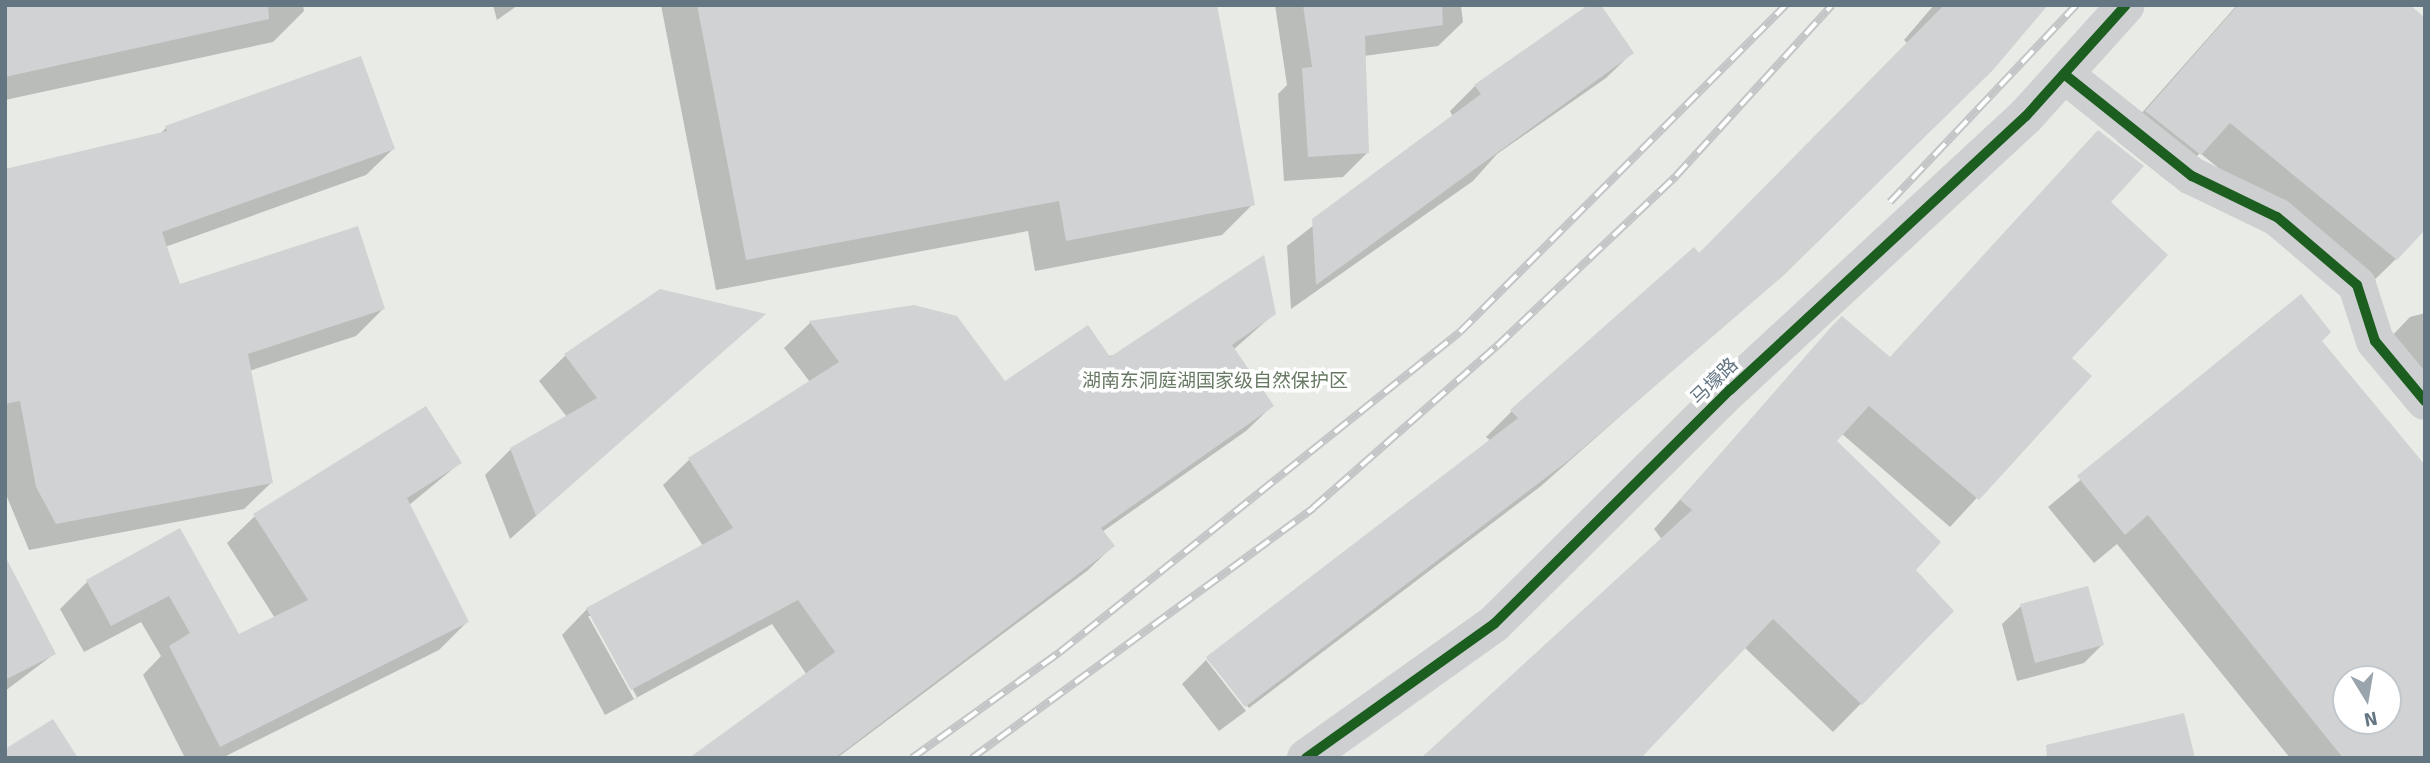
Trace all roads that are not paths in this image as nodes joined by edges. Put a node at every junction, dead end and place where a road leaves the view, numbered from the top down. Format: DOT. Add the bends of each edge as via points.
graph roads {
  1 [pos="2126,5"];
  2 [pos="2064,74"];
  3 [pos="2425,401"];
  4 [pos="1306,758"];
  1 -- 2 [label="street, 马壕路"];
  2 -- 3 [label="street" via="2192,176 2277,217 2357,285 2375,341"];
  2 -- 4 [label="street, 马壕路" via="1494,624"];
}
